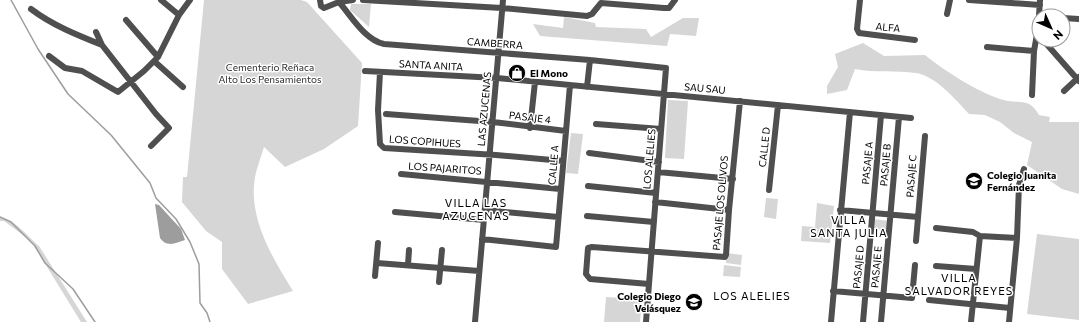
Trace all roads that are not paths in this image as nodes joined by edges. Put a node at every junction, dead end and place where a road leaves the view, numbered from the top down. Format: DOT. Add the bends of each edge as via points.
graph roads {
  1 [pos="161,0"];
  2 [pos="190,0"];
  3 [pos="320,0"];
  4 [pos="353,0"];
  5 [pos="363,0"];
  6 [pos="503,0"];
  7 [pos="675,0"];
  8 [pos="860,0"];
  9 [pos="950,0"];
  10 [pos="969,0"];
  11 [pos="339,2"];
  12 [pos="1040,3"];
  13 [pos="502,8"];
  14 [pos="31,9"];
  15 [pos="947,14"];
  16 [pos="178,15"];
  17 [pos="126,20"];
  18 [pos="96,32"];
  19 [pos="915,40"];
  20 [pos="102,45"];
  21 [pos="987,47"];
  22 [pos="1035,48"];
  23 [pos="1050,48"];
  24 [pos="1034,51"];
  25 [pos="498,54"];
  26 [pos="49,56"];
  27 [pos="156,59"];
  28 [pos="590,60"];
  29 [pos="666,68"];
  30 [pos="365,71"];
  31 [pos="380,72"];
  32 [pos="496,78"];
  33 [pos="1078,78"];
  34 [pos="130,81"];
  35 [pos="535,82"];
  36 [pos="570,85"];
  37 [pos="183,87"];
  38 [pos="587,87"];
  39 [pos="1064,91"];
  40 [pos="664,94"];
  41 [pos="1032,96"];
  42 [pos="740,101"];
  43 [pos="778,105"];
  44 [pos="850,112"];
  45 [pos="386,114"];
  46 [pos="881,115"];
  47 [pos="899,117"];
  48 [pos="911,118"];
  49 [pos="493,122"];
  50 [pos="596,124"];
  51 [pos="530,128"];
  52 [pos="661,129"];
  53 [pos="566,131"];
  54 [pos="924,136"];
  55 [pos="151,146"];
  56 [pos="589,153"];
  57 [pos="490,155"];
  58 [pos="563,161"];
  59 [pos="659,162"];
  60 [pos="1024,169"];
  61 [pos="658,172"];
  62 [pos="401,174"];
  63 [pos="733,179"];
  64 [pos="487,181"];
  65 [pos="588,186"];
  66 [pos="560,189"];
  67 [pos="769,190"];
  68 [pos="656,193"];
  69 [pos="655,202"];
  70 [pos="485,210"];
  71 [pos="729,210"];
  72 [pos="840,210"];
  73 [pos="395,212"];
  74 [pos="873,213"];
  75 [pos="891,214"];
  76 [pos="586,216"];
  77 [pos="558,217"];
  78 [pos="918,217"];
  79 [pos="484,220"];
  80 [pos="654,222"];
  81 [pos="936,228"];
  82 [pos="980,236"];
  83 [pos="1017,238"];
  84 [pos="482,239"];
  85 [pos="916,241"];
  86 [pos="378,243"];
  87 [pos="409,250"];
  88 [pos="442,250"];
  89 [pos="651,252"];
  90 [pos="377,263"];
  91 [pos="410,265"];
  92 [pos="915,265"];
  93 [pos="936,266"];
  94 [pos="440,267"];
  95 [pos="976,269"];
  96 [pos="479,271"];
  97 [pos="410,273"];
  98 [pos="375,276"];
  99 [pos="438,282"];
  100 [pos="649,284"];
  101 [pos="833,292"];
  102 [pos="866,294"];
  103 [pos="884,296"];
  104 [pos="929,300"];
  105 [pos="973,305"];
  106 [pos="1010,308"];
  107 [pos="475,322"];
  108 [pos="646,322"];
  109 [pos="831,322"];
  110 [pos="863,322"];
  111 [pos="882,322"];
  112 [pos="971,322"];
  113 [pos="1009,322"];
  1 -- 16 [label="street"];
  2 -- 16 [label="street"];
  3 -- 11 [label="street" via="322,8"];
  4 -- 11 [label="street"];
  5 -- 13 [label="street"];
  6 -- 13 [label="street, LAS AZUCENAS"];
  7 -- 13 [label="street" via="669,8 605,2 587,16"];
  8 -- 19 [label="street, ALFA" via="859,33"];
  9 -- 15 [label="street"];
  10 -- 12 [label="street"];
  11 -- 25 [label="street, CAMBERRA" via="376,43"];
  13 -- 25 [label="street, LAS AZUCENAS"];
  14 -- 20 [label="street" via="41,17"];
  16 -- 27 [label="street"];
  17 -- 27 [label="street"];
  18 -- 20 [label="street"];
  20 -- 34 [label="street"];
  21 -- 24 [label="street"];
  22 -- 24 [label="street"];
  23 -- 33 [label="street"];
  24 -- 41 [label="street"];
  25 -- 28 [label="street, CAMBERRA"];
  25 -- 32 [label="street, LAS AZUCENAS"];
  26 -- 34 [label="street" via="65,68 82,71 118,92"];
  27 -- 34 [label="street"];
  27 -- 37 [label="street"];
  28 -- 29 [label="street, CAMBERRA"];
  28 -- 38 [label="street"];
  29 -- 40 [label="street, LOS ALELIES"];
  30 -- 31 [label="street, SANTA ANITA"];
  31 -- 32 [label="street, SANTA ANITA"];
  31 -- 57 [label="street, LOS COPIHUES" via="378,110 380,144 384,148"];
  32 -- 35 [label="street, SAU SAU"];
  32 -- 49 [label="street, LAS AZUCENAS"];
  33 -- 39 [label="street"];
  34 -- 55 [label="street" via="169,128"];
  35 -- 36 [label="street, SAU SAU"];
  35 -- 51 [label="street"];
  36 -- 38 [label="street, SAU SAU"];
  36 -- 53 [label="street, CALLE A"];
  38 -- 40 [label="street, SAU SAU"];
  40 -- 42 [label="street, SAU SAU"];
  40 -- 52 [label="street, LOS ALELIES"];
  42 -- 43 [label="street, SAU SAU"];
  42 -- 63 [label="street, PASAJE LOS OLIVOS"];
  43 -- 44 [label="street, SAU SAU"];
  43 -- 67 [label="street, CALLE D"];
  44 -- 46 [label="street, SAU SAU"];
  44 -- 72 [label="street"];
  45 -- 49 [label="street, PASAJE 4"];
  46 -- 47 [label="street, SAU SAU"];
  46 -- 74 [label="street, PASAJE A"];
  47 -- 48 [label="street, SAU SAU"];
  47 -- 75 [label="street, PASAJE B"];
  49 -- 51 [label="street, PASAJE 4"];
  49 -- 57 [label="street, LAS AZUCENAS"];
  50 -- 52 [label="street"];
  51 -- 53 [label="street, PASAJE 4"];
  52 -- 59 [label="street, LOS ALELIES"];
  53 -- 58 [label="street, CALLE A"];
  54 -- 78 [label="street, PASAJE C"];
  56 -- 59 [label="street"];
  57 -- 58 [label="street, LOS COPIHUES"];
  57 -- 64 [label="street, LAS AZUCENAS"];
  58 -- 66 [label="street, CALLE A"];
  59 -- 61 [label="street, LOS ALELIES"];
  60 -- 83 [label="street" via="1019,185"];
  61 -- 63 [label="street"];
  61 -- 68 [label="street, LOS ALELIES"];
  62 -- 64 [label="street, LOS PAJARITOS"];
  63 -- 71 [label="street, PASAJE LOS OLIVOS"];
  64 -- 66 [label="street, LOS PAJARITOS"];
  64 -- 70 [label="street, LAS AZUCENAS"];
  65 -- 68 [label="street"];
  66 -- 77 [label="street, CALLE A"];
  68 -- 69 [label="street, LOS ALELIES"];
  69 -- 71 [label="street"];
  69 -- 80 [label="street, LOS ALELIES"];
  70 -- 77 [label="street"];
  70 -- 79 [label="street, LAS AZUCENAS"];
  71 -- 89 [label="street, PASAJE LOS OLIVOS" via="725,257"];
  72 -- 74 [label="street"];
  72 -- 101 [label="street"];
  73 -- 79 [label="street"];
  74 -- 75 [label="street"];
  74 -- 102 [label="street, PASAJE D"];
  75 -- 78 [label="street"];
  75 -- 103 [label="street, PASAJE E"];
  76 -- 80 [label="street"];
  77 -- 84 [label="street, CALLE A" via="556,250"];
  78 -- 85 [label="street, PASAJE C"];
  79 -- 84 [label="street, LAS AZUCENAS"];
  80 -- 89 [label="street, LOS ALELIES"];
  81 -- 82 [label="street" via="973,232"];
  82 -- 83 [label="street"];
  82 -- 95 [label="street"];
  83 -- 106 [label="street"];
  84 -- 96 [label="street, LAS AZUCENAS"];
  86 -- 90 [label="street"];
  87 -- 91 [label="street"];
  88 -- 94 [label="street"];
  89 -- 100 [label="street, LOS ALELIES"];
  89 -- 100 [label="street" via="592,247 588,248 587,252 586,274 590,279"];
  90 -- 91 [label="street"];
  90 -- 98 [label="street"];
  91 -- 94 [label="street"];
  91 -- 97 [label="street"];
  92 -- 103 [label="street" via="912,298"];
  93 -- 95 [label="street"];
  94 -- 96 [label="street"];
  94 -- 99 [label="street"];
  95 -- 105 [label="street"];
  96 -- 107 [label="street, LAS AZUCENAS"];
  100 -- 108 [label="street, LOS ALELIES"];
  101 -- 102 [label="street"];
  101 -- 109 [label="street"];
  102 -- 103 [label="street"];
  102 -- 110 [label="street, PASAJE D"];
  103 -- 111 [label="street, PASAJE E"];
  104 -- 105 [label="street"];
  105 -- 106 [label="street"];
  105 -- 112 [label="street"];
  106 -- 113 [label="street"];
}
